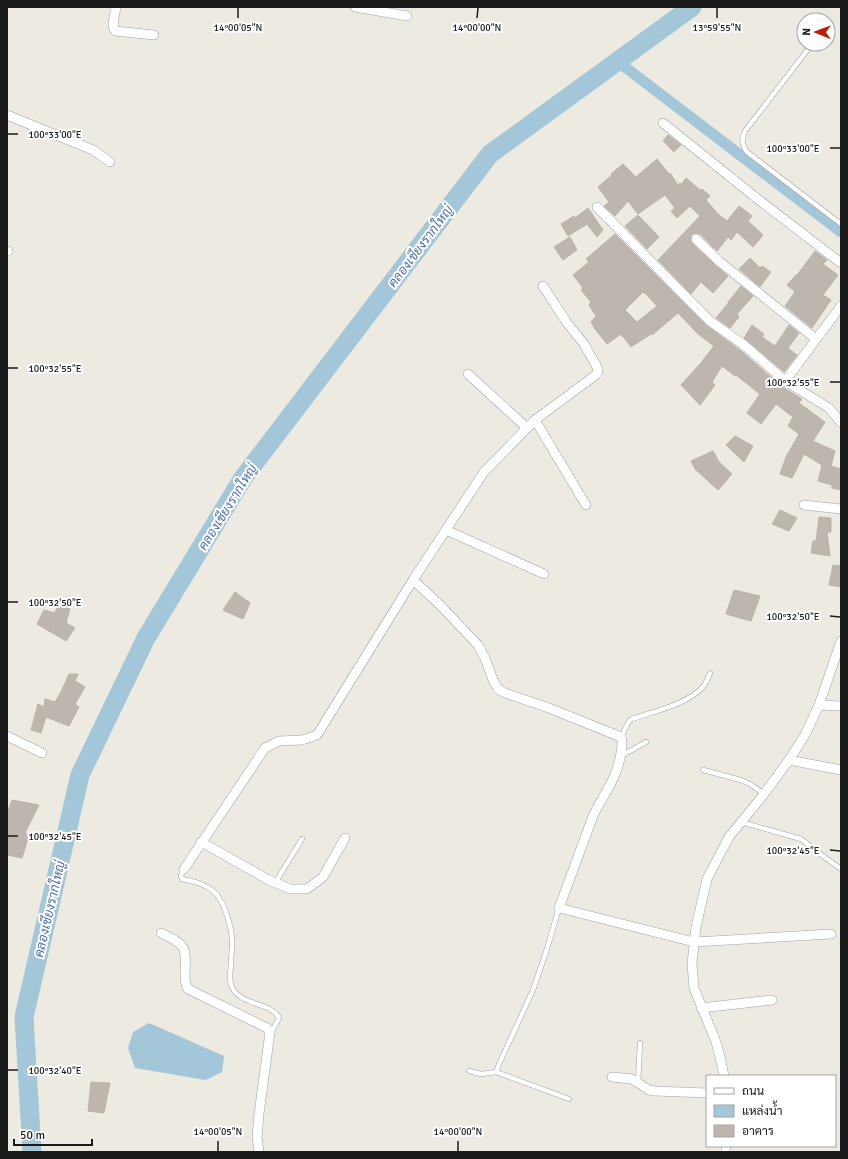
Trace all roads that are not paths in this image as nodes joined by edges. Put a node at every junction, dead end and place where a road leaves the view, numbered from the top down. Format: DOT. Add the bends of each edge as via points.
graph roads {
  1 [pos="116,7"];
  2 [pos="354,7"];
  3 [pos="397,10"];
  4 [pos="407,16"];
  5 [pos="154,35"];
  6 [pos="806,52"];
  7 [pos="7,115"];
  8 [pos="663,123"];
  9 [pos="110,162"];
  10 [pos="597,207"];
  11 [pos="841,224"];
  12 [pos="696,239"];
  13 [pos="841,263"];
  14 [pos="543,286"];
  15 [pos="841,306"];
  16 [pos="816,339"];
  17 [pos="468,374"];
  18 [pos="785,381"];
  19 [pos="535,420"];
  20 [pos="841,423"];
  21 [pos="527,428"];
  22 [pos="586,505"];
  23 [pos="804,505"];
  24 [pos="841,509"];
  25 [pos="446,530"];
  26 [pos="544,574"];
  27 [pos="413,580"];
  28 [pos="840,644"];
  29 [pos="710,673"];
  30 [pos="819,705"];
  31 [pos="841,706"];
  32 [pos="7,736"];
  33 [pos="621,737"];
  34 [pos="646,742"];
  35 [pos="42,753"];
  36 [pos="621,756"];
  37 [pos="790,760"];
  38 [pos="703,770"];
  39 [pos="841,770"];
  40 [pos="764,794"];
  41 [pos="741,822"];
  42 [pos="345,838"];
  43 [pos="302,839"];
  44 [pos="202,842"];
  45 [pos="841,869"];
  46 [pos="184,870"];
  47 [pos="275,883"];
  48 [pos="559,908"];
  49 [pos="161,933"];
  50 [pos="831,934"];
  51 [pos="694,942"];
  52 [pos="772,1000"];
  53 [pos="701,1008"];
  54 [pos="270,1036"];
  55 [pos="640,1043"];
  56 [pos="470,1071"];
  57 [pos="497,1071"];
  58 [pos="724,1075"];
  59 [pos="612,1077"];
  60 [pos="638,1083"];
  61 [pos="706,1093"];
  62 [pos="569,1099"];
  63 [pos="259,1152"];
  1 -- 5 [label="street" via="113,26 115,31"];
  2 -- 3 [label="street"];
  3 -- 4 [label="street"];
  6 -- 11 [label="lane" via="745,132 742,145 747,152"];
  7 -- 9 [label="street" via="93,150"];
  8 -- 13 [label="street"];
  10 -- 18 [label="street" via="710,321 744,345"];
  12 -- 16 [label="street" via="720,262"];
  14 -- 19 [label="street" via="584,344 598,370"];
  15 -- 16 [label="street"];
  16 -- 18 [label="street"];
  17 -- 21 [label="street"];
  18 -- 20 [label="street" via="829,408"];
  19 -- 21 [label="street"];
  19 -- 22 [label="street"];
  21 -- 25 [label="street" via="484,472"];
  23 -- 24 [label="street"];
  25 -- 26 [label="street"];
  25 -- 27 [label="street"];
  27 -- 33 [label="street" via="440,604 478,645 498,689"];
  27 -- 44 [label="street" via="317,735 302,740 279,741 265,748"];
  28 -- 30 [label="street"];
  29 -- 33 [label="lane" via="702,688 686,700 632,719"];
  30 -- 31 [label="street"];
  30 -- 37 [label="street"];
  32 -- 35 [label="street"];
  33 -- 36 [label="street"];
  34 -- 36 [label="lane"];
  36 -- 48 [label="street" via="615,777 594,816"];
  37 -- 39 [label="street"];
  37 -- 40 [label="street"];
  38 -- 40 [label="lane" via="741,780"];
  40 -- 41 [label="street"];
  41 -- 45 [label="lane" via="800,839"];
  41 -- 51 [label="street" via="729,837 707,879"];
  42 -- 47 [label="street" via="323,877 307,889 290,889"];
  43 -- 47 [label="lane"];
  44 -- 46 [label="street"];
  44 -- 47 [label="street"];
  46 -- 54 [label="lane" via="182,879 206,886 217,894 223,905 232,938 232,987 238,996 278,1015 279,1018"];
  48 -- 51 [label="street"];
  48 -- 57 [label="lane" via="533,990"];
  49 -- 54 [label="street" via="182,946 188,989 268,1028"];
  50 -- 51 [label="street"];
  51 -- 53 [label="street" via="694,988"];
  52 -- 53 [label="street"];
  53 -- 58 [label="street" via="716,1042"];
  54 -- 63 [label="street" via="259,1114"];
  55 -- 60 [label="lane"];
  56 -- 57 [label="lane" via="481,1074"];
  57 -- 62 [label="lane"];
  59 -- 60 [label="street"];
  60 -- 61 [label="street" via="656,1091"];
}
